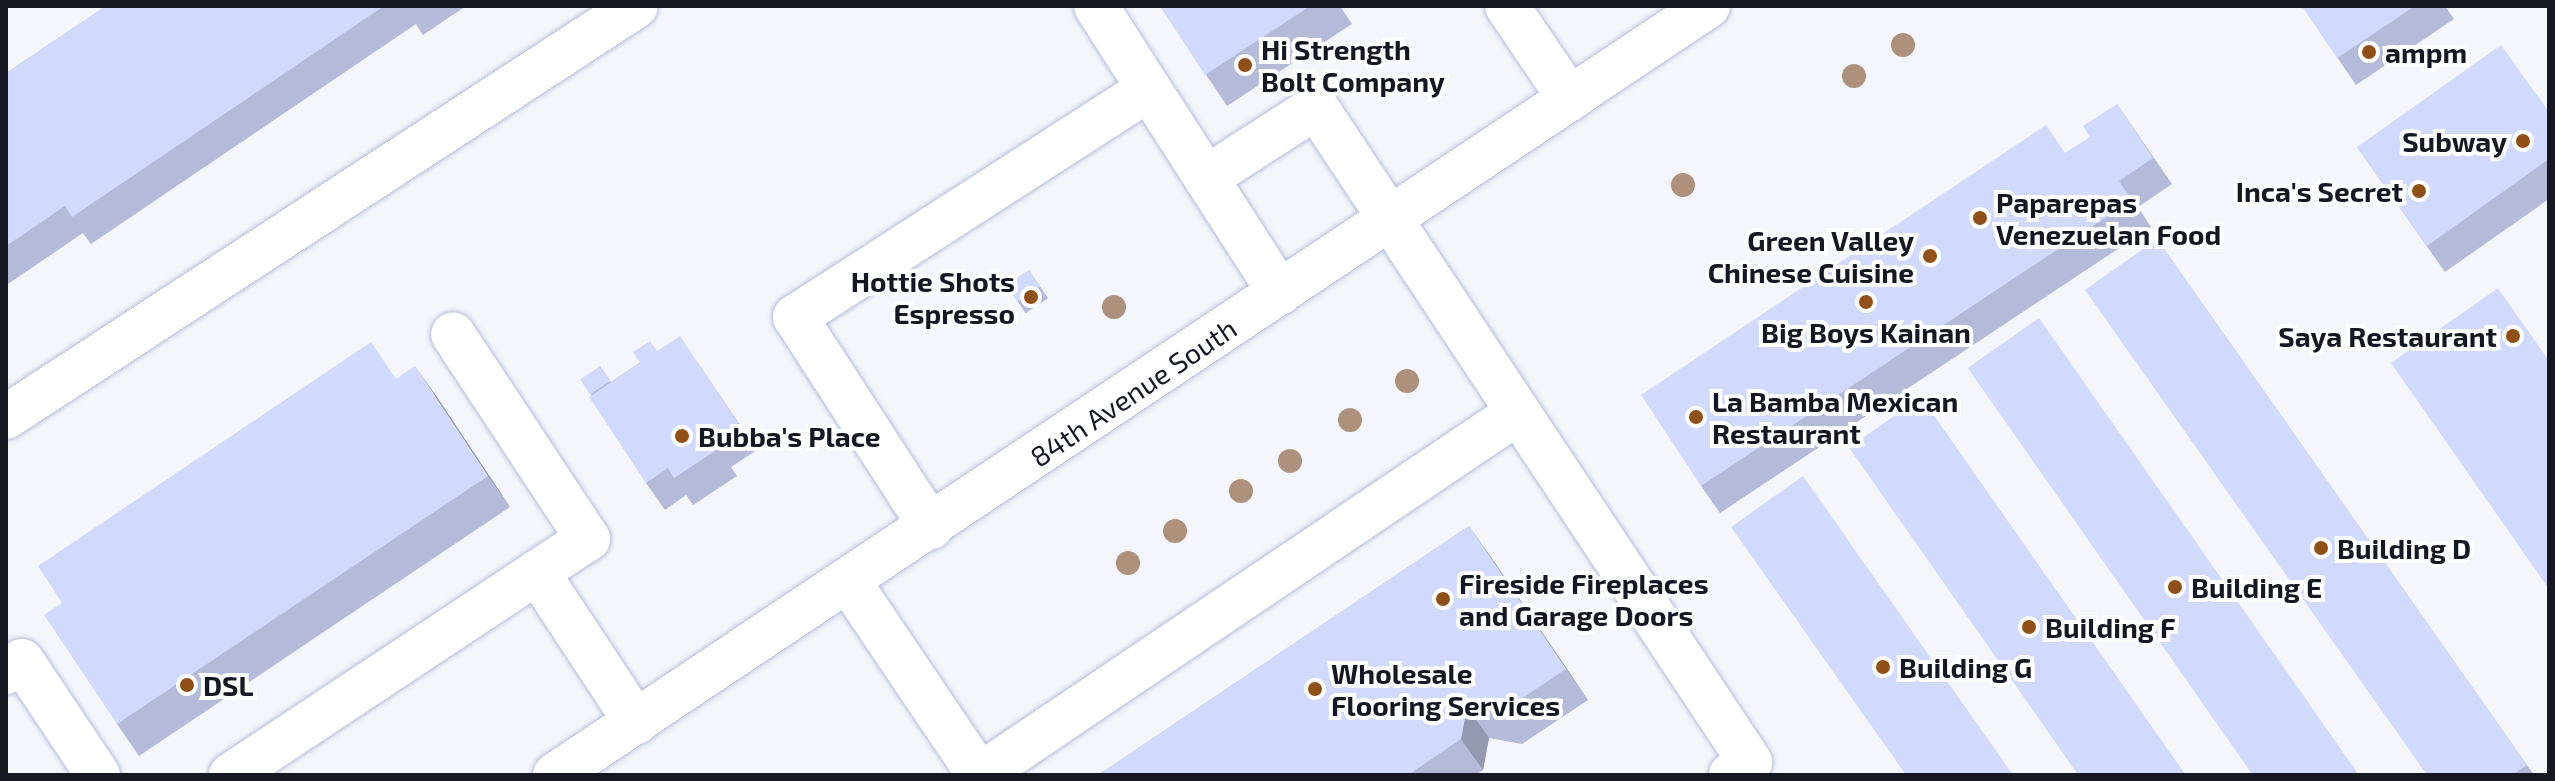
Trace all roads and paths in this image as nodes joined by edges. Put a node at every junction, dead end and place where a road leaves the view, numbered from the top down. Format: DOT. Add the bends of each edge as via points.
graph roads {
  1 [pos="636,6"];
  2 [pos="1096,6"];
  3 [pos="1507,6"];
  4 [pos="1708,6"];
  5 [pos="1149,89"];
  6 [pos="1570,99"];
  7 [pos="1206,178"];
  8 [pos="1389,220"];
  9 [pos="1280,293"];
  10 [pos="453,334"];
  11 [pos="8,411"];
  12 [pos="1517,413"];
  13 [pos="931,527"];
  14 [pos="537,572"];
  15 [pos="849,582"];
  16 [pos="6,672"];
  17 [pos="636,722"];
  18 [pos="1746,771"];
  19 [pos="98,775"];
  20 [pos="231,775"];
  21 [pos="555,775"];
  22 [pos="980,775"];
  1 -- 11 [label="main road"];
  2 -- 5 [label="main road"];
  3 -- 6 [label="main road"];
  4 -- 6 [label="main road, 84th Avenue South"];
  5 -- 7 [label="main road"];
  5 -- 13 [label="main road" via="795,317"];
  6 -- 8 [label="main road, 84th Avenue South"];
  7 -- 8 [label="main road" via="1316,107"];
  7 -- 9 [label="main road"];
  8 -- 9 [label="main road, 84th Avenue South"];
  8 -- 12 [label="main road"];
  9 -- 13 [label="main road, 84th Avenue South"];
  10 -- 14 [label="main road" via="588,539"];
  12 -- 18 [label="main road"];
  12 -- 22 [label="main road"];
  13 -- 15 [label="main road, 84th Avenue South"];
  14 -- 17 [label="main road"];
  14 -- 20 [label="main road"];
  15 -- 17 [label="main road, 84th Avenue South"];
  15 -- 22 [label="main road"];
  16 -- 19 [label="main road" via="22,661"];
  17 -- 21 [label="main road, 84th Avenue South"];
}
